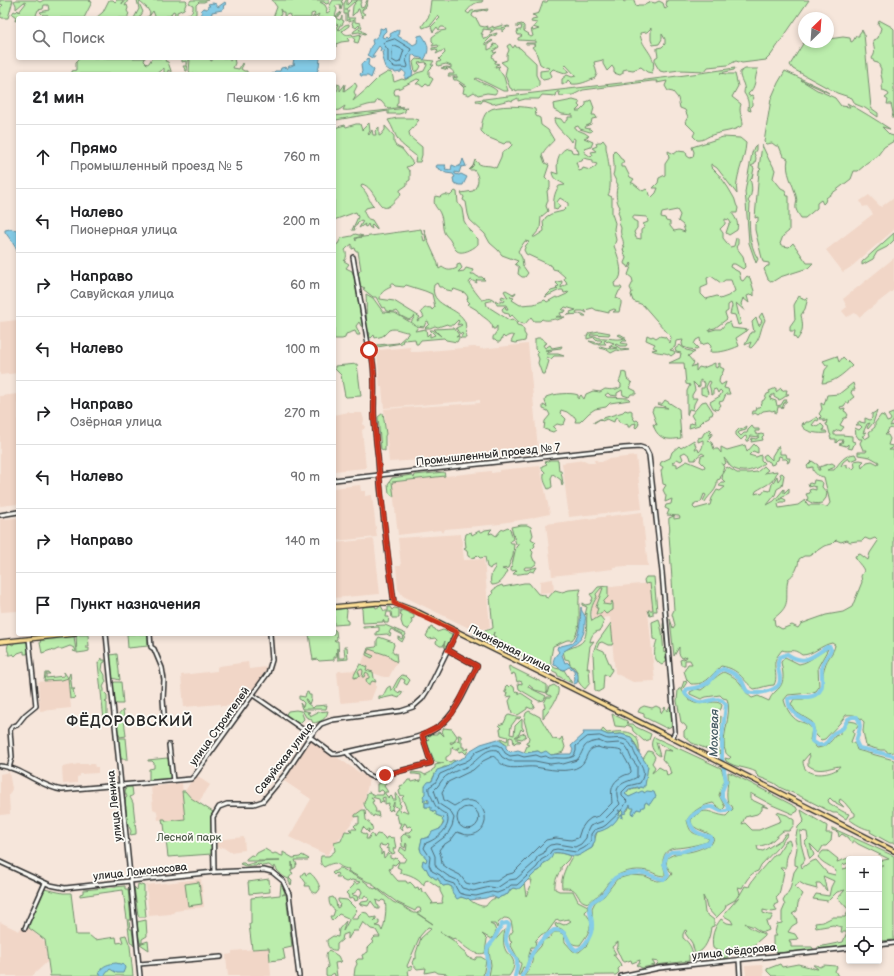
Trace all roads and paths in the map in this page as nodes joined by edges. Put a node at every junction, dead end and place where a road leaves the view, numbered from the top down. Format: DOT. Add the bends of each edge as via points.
graph roads {
  1 [pos="353,257"];
  2 [pos="379,475"];
  3 [pos="336,480"];
  4 [pos="16,512"];
  5 [pos="0,515"];
  6 [pos="394,603"];
  7 [pos="336,607"];
  8 [pos="457,632"];
  9 [pos="57,636"];
  10 [pos="106,636"];
  11 [pos="150,636"];
  12 [pos="270,636"];
  13 [pos="29,639"];
  14 [pos="0,642"];
  15 [pos="448,650"];
  16 [pos="253,695"];
  17 [pos="164,714"];
  18 [pos="422,735"];
  19 [pos="311,736"];
  20 [pos="672,738"];
  21 [pos="169,745"];
  22 [pos="346,752"];
  23 [pos="0,766"];
  24 [pos="9,768"];
  25 [pos="173,781"];
  26 [pos="122,786"];
  27 [pos="894,850"];
  28 [pos="0,862"];
  29 [pos="214,872"];
  30 [pos="131,881"];
  31 [pos="45,883"];
  32 [pos="25,928"];
  33 [pos="894,943"];
  34 [pos="882,945"];
  35 [pos="846,948"];
  36 [pos="221,957"];
  37 [pos="739,959"];
  38 [pos="139,964"];
  39 [pos="140,976"];
  40 [pos="299,976"];
  41 [pos="621,976"];
  42 [pos="740,976"];
  1 -- 2 [label="street" via="373,361"];
  2 -- 3 [label="street, Промышленный проезд № 7"];
  2 -- 6 [label="street"];
  2 -- 20 [label="street, Промышленный проезд № 7" via="624,448 643,448 648,451 662,572 675,732"];
  4 -- 5 [label="street"];
  6 -- 7 [label="main road, Пионерная улица"];
  6 -- 8 [label="main road, Пионерная улица"];
  8 -- 15 [label="street, Савуйская улица"];
  8 -- 20 [label="main road, Пионерная улица"];
  9 -- 13 [label="main road"];
  10 -- 26 [label="street, улица Ленина"];
  11 -- 17 [label="street" via="151,647 162,668"];
  12 -- 16 [label="street, улица Строителей" via="272,662 268,673"];
  13 -- 14 [label="main road"];
  13 -- 24 [label="street" via="36,706 10,730 12,757"];
  15 -- 18 [label="street" via="477,666 452,714 440,726"];
  15 -- 19 [label="street, Савуйская улица" via="429,688 413,707 401,711 332,720 321,724"];
  16 -- 19 [label="street"];
  16 -- 25 [label="street, улица Строителей" via="194,776 187,780"];
  18 -- 22 [label="street"];
  18 -- 22 [label="street" via="431,763 387,775 372,777"];
  19 -- 22 [label="street" via="333,754"];
  19 -- 29 [label="street, Савуйская улица" via="263,801 254,804 227,804 216,810 213,817"];
  20 -- 27 [label="main road, Пионерная улица"];
  21 -- 25 [label="street"];
  23 -- 24 [label="street, улица Строителей"];
  24 -- 26 [label="street, улица Строителей" via="56,789"];
  25 -- 26 [label="street, улица Строителей"];
  26 -- 30 [label="street, улица Ленина"];
  28 -- 31 [label="street, улица Ломоносова"];
  29 -- 30 [label="street, улица Ломоносова"];
  29 -- 40 [label="street, улица Ломоносова" via="264,870 272,872 283,881 291,899"];
  30 -- 31 [label="street, улица Ломоносова" via="65,888"];
  30 -- 38 [label="street, улица Ленина"];
  31 -- 32 [label="street"];
  33 -- 34 [label="street"];
  35 -- 37 [label="street, улица Фёдорова"];
  36 -- 38 [label="street"];
  37 -- 41 [label="street, улица Фёдорова" via="658,968"];
  37 -- 42 [label="street"];
  38 -- 39 [label="street, улица Ленина"];
}
